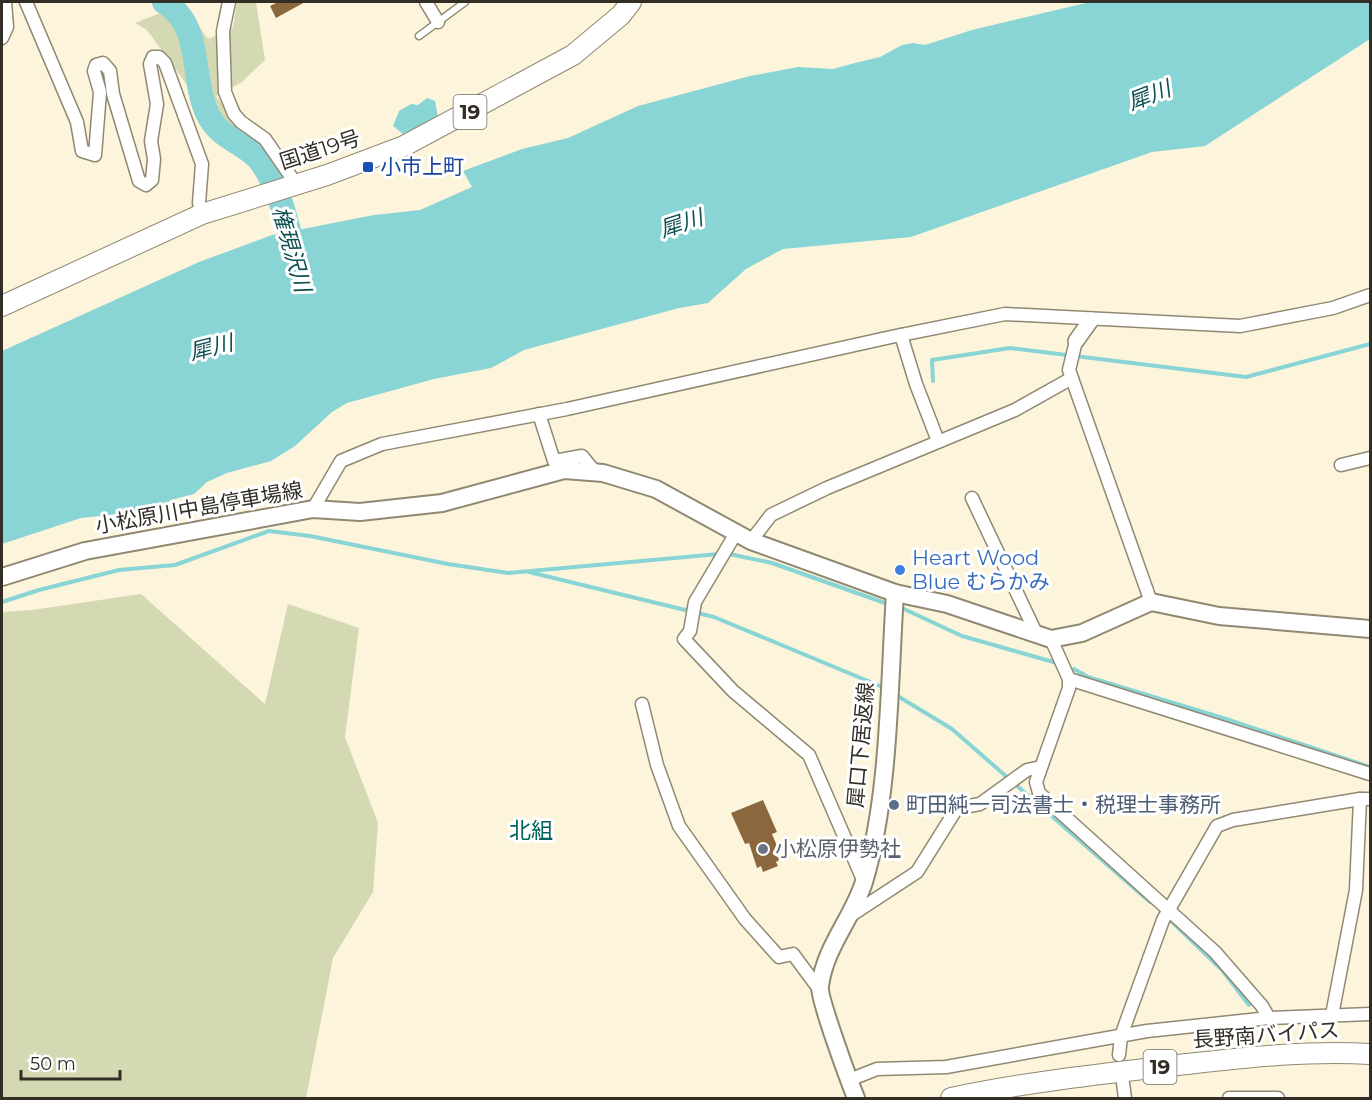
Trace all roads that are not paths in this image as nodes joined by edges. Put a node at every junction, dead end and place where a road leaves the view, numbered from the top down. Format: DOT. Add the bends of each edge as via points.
graph roads {
  1 [pos="5,2"];
  2 [pos="26,2"];
  3 [pos="229,2"];
  4 [pos="426,2"];
  5 [pos="465,2"];
  6 [pos="632,2"];
  7 [pos="438,22"];
  8 [pos="419,36"];
  9 [pos="2,38"];
  10 [pos="291,185"];
  11 [pos="202,214"];
  12 [pos="1371,295"];
  13 [pos="2,306"];
  14 [pos="1091,320"];
  15 [pos="901,334"];
  16 [pos="1076,341"];
  17 [pos="1071,374"];
  18 [pos="539,414"];
  19 [pos="939,441"];
  20 [pos="1371,458"];
  21 [pos="1341,465"];
  22 [pos="595,472"];
  23 [pos="972,498"];
  24 [pos="313,509"];
  25 [pos="744,537"];
  26 [pos="2,577"];
  27 [pos="895,593"];
  28 [pos="1151,602"];
  29 [pos="1371,629"];
  30 [pos="1044,636"];
  31 [pos="1069,679"];
  32 [pos="642,704"];
  33 [pos="1041,766"];
  34 [pos="1371,774"];
  35 [pos="1365,799"];
  36 [pos="864,882"];
  37 [pos="1167,915"];
  38 [pos="850,916"];
  39 [pos="819,988"];
  40 [pos="1371,1014"];
  41 [pos="1332,1015"];
  42 [pos="1269,1018"];
  43 [pos="1121,1036"];
  44 [pos="1371,1054"];
  45 [pos="1119,1055"];
  46 [pos="849,1080"];
  47 [pos="1123,1083"];
  48 [pos="856,1098"];
  49 [pos="951,1098"];
  50 [pos="1125,1098"];
  51 [pos="1229,1098"];
  52 [pos="1278,1098"];
  1 -- 9 [label="street" via="6,27"];
  2 -- 11 [label="street" via="77,122 82,151 95,155 100,92 94,71 96,65 103,63 110,71 139,181 146,185 152,180 151,141 157,104 150,64 153,57 165,63 202,164"];
  3 -- 10 [label="street" via="223,31 225,92 234,114 265,139"];
  4 -- 7 [label="street"];
  5 -- 7 [label="lane"];
  6 -- 10 [label="highway, 国道19号 / 19" via="573,55 496,99 404,146"];
  7 -- 8 [label="lane"];
  10 -- 11 [label="highway, 国道19号 / 19"];
  11 -- 13 [label="highway, 国道19号 / 19"];
  12 -- 14 [label="street" via="1333,308 1240,326"];
  14 -- 15 [label="street" via="1005,314"];
  14 -- 16 [label="street"];
  15 -- 18 [label="street"];
  15 -- 19 [label="street"];
  16 -- 17 [label="street"];
  17 -- 19 [label="street" via="1015,410"];
  17 -- 28 [label="street"];
  18 -- 22 [label="street" via="554,461 582,456"];
  18 -- 24 [label="street" via="382,444 341,461"];
  19 -- 25 [label="street" via="771,514"];
  20 -- 21 [label="street"];
  22 -- 24 [label="main road, 小松原川中島停車場線" via="564,470 442,503 360,512"];
  22 -- 25 [label="main road, 小松原川中島停車場線" via="656,489"];
  23 -- 30 [label="street"];
  24 -- 26 [label="main road, 小松原川中島停車場線" via="85,551"];
  25 -- 27 [label="main road, 小松原川中島停車場線"];
  25 -- 36 [label="street" via="695,602 690,630 684,639 733,692 809,755"];
  27 -- 30 [label="main road, 小松原川中島停車場線" via="947,604"];
  27 -- 36 [label="main road, 犀口下居返線" via="883,774"];
  28 -- 29 [label="main road" via="1219,616"];
  28 -- 30 [label="main road, 小松原川中島停車場線" via="1082,633"];
  30 -- 31 [label="street"];
  31 -- 33 [label="street"];
  31 -- 34 [label="street"];
  32 -- 39 [label="street" via="657,765 680,826 745,919 778,957 793,954"];
  33 -- 37 [label="street" via="1036,782 1039,793"];
  33 -- 38 [label="street" via="1027,770 980,804 957,808 917,872"];
  35 -- 37 [label="street" via="1233,819 1217,826"];
  35 -- 41 [label="street" via="1356,890"];
  36 -- 38 [label="main road, 犀口下居返線"];
  37 -- 42 [label="street" via="1215,952"];
  37 -- 43 [label="street"];
  38 -- 39 [label="main road, 犀口下居返線" via="831,945"];
  39 -- 46 [label="main road"];
  40 -- 41 [label="street"];
  41 -- 42 [label="street"];
  42 -- 43 [label="street"];
  43 -- 45 [label="street"];
  43 -- 46 [label="street" via="946,1067 877,1069"];
  44 -- 49 [label="highway, 長野南バイパス / 19" via="1336,1052 1220,1061 1072,1077"];
  46 -- 48 [label="main road"];
  47 -- 50 [label="street"];
  51 -- 52 [label="street"];
}
